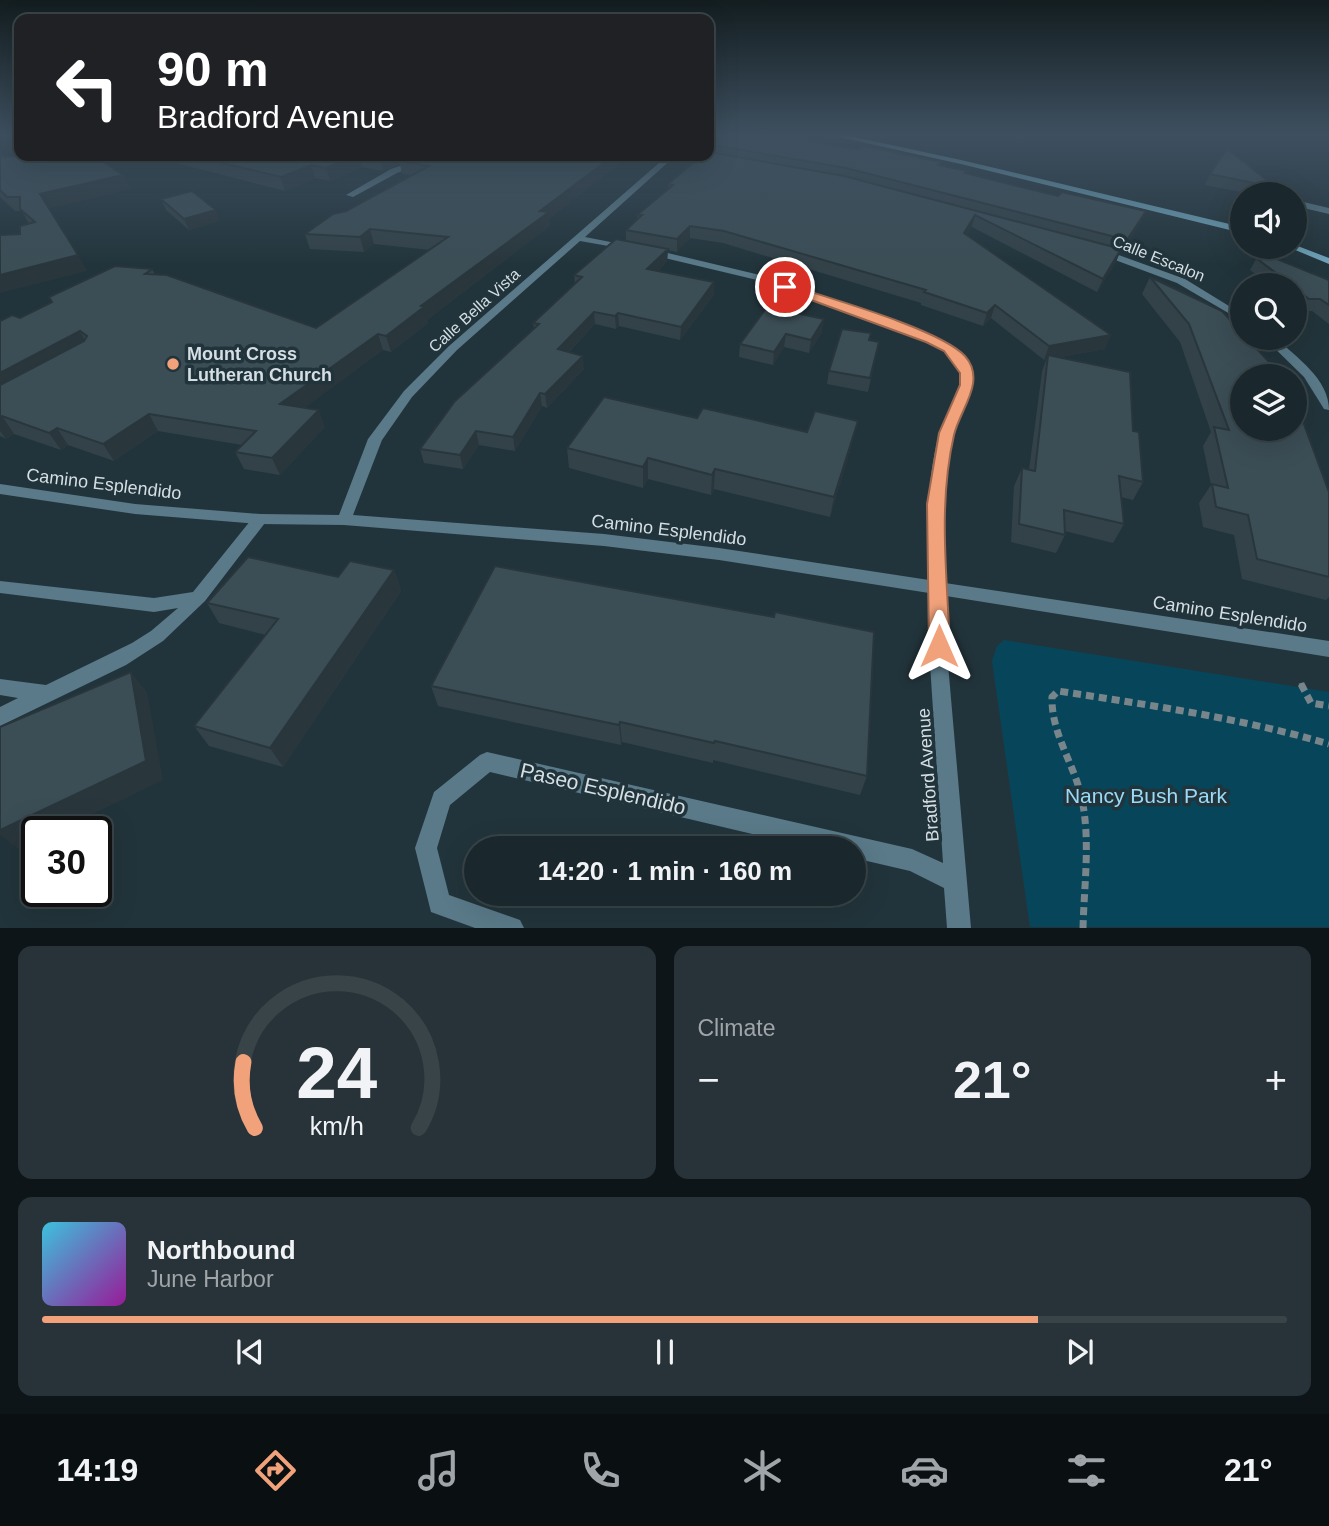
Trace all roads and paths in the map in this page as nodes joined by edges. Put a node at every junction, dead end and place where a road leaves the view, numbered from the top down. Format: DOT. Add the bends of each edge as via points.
graph roads {
  1 [pos="381,178"];
  2 [pos="646,178"];
  3 [pos="1028,178"];
  4 [pos="350,195"];
  5 [pos="1307,206"];
  6 [pos="1329,211"];
  7 [pos="1230,227"];
  8 [pos="578,238"];
  9 [pos="1092,249"];
  10 [pos="1307,252"];
  11 [pos="1329,261"];
  12 [pos="1230,311"];
  13 [pos="1283,350"];
  14 [pos="1329,406"];
  15 [pos="0,489"];
  16 [pos="260,519"];
  17 [pos="344,520"];
  18 [pos="0,587"];
  19 [pos="939,589"];
  20 [pos="195,598"];
  21 [pos="1329,649"];
  22 [pos="1301,683"];
  23 [pos="0,687"];
  24 [pos="46,693"];
  25 [pos="1329,706"];
  26 [pos="0,718"];
  27 [pos="1329,744"];
  28 [pos="955,881"];
  29 [pos="512,928"];
  30 [pos="959,928"];
  31 [pos="1083,928"];
  1 -- 4 [label="street"];
  2 -- 8 [label="street, Calle Bella Vista"];
  3 -- 7 [label="street"];
  5 -- 6 [label="street"];
  8 -- 17 [label="street, Calle Bella Vista" via="408,394 375,439"];
  8 -- 19 [label="street, Bradford Avenue" via="760,278 931,339 961,360 967,385 946,433 935,504"];
  9 -- 12 [label="street, Calle Escalon" via="1181,281"];
  10 -- 11 [label="street"];
  13 -- 14 [label="street" via="1309,375"];
  15 -- 16 [label="street, Camino Esplendido" via="135,509"];
  16 -- 17 [label="street, Camino Esplendido"];
  16 -- 20 [label="street"];
  17 -- 19 [label="street, Camino Esplendido" via="604,540"];
  18 -- 20 [label="street" via="154,605"];
  19 -- 21 [label="street, Camino Esplendido"];
  19 -- 28 [label="street, Bradford Avenue" via="939,664"];
  20 -- 24 [label="street" via="158,635"];
  22 -- 25 [label="path" via="1311,703"];
  23 -- 24 [label="street"];
  24 -- 26 [label="street"];
  27 -- 31 [label="path" via="1189,711 1058,691 1052,697 1053,718 1077,778 1085,827"];
  28 -- 29 [label="street, Paseo Esplendido" via="912,860 487,762 441,799 426,848 439,904"];
  28 -- 30 [label="street, Bradford Avenue"];
}
